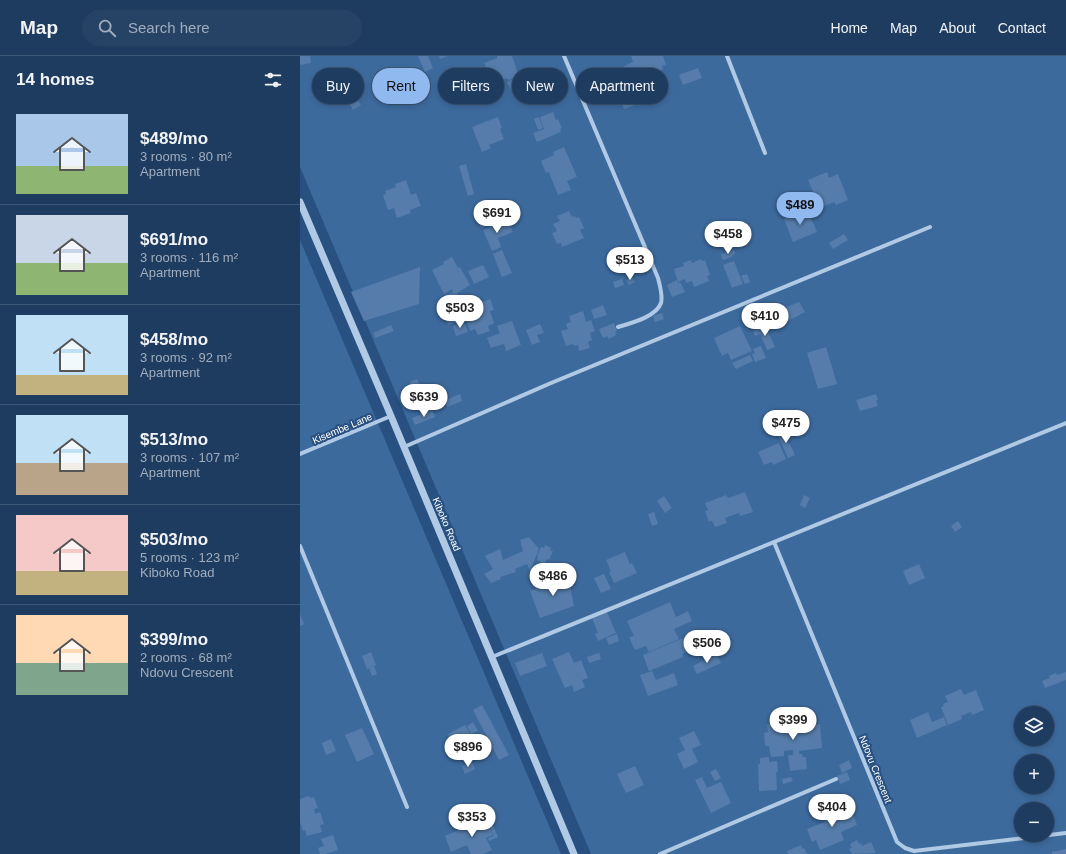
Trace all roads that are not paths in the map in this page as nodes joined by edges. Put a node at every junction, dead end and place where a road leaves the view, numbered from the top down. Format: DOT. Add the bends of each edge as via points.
graph roads {
  1 [pos="564,56"];
  2 [pos="727,56"];
  3 [pos="765,153"];
  4 [pos="300,202"];
  5 [pos="930,228"];
  6 [pos="618,328"];
  7 [pos="391,416"];
  8 [pos="1066,423"];
  9 [pos="404,447"];
  10 [pos="300,454"];
  11 [pos="774,542"];
  12 [pos="300,546"];
  13 [pos="492,658"];
  14 [pos="836,779"];
  15 [pos="407,807"];
  16 [pos="1066,833"];
  17 [pos="574,854"];
  18 [pos="660,854"];
  1 -- 6 [label="street" via="658,278 661,292 661,303 655,312"];
  2 -- 3 [label="street"];
  4 -- 7 [label="street, Kiboko Road"];
  5 -- 9 [label="street" via="551,383"];
  7 -- 9 [label="street, Kiboko Road"];
  7 -- 10 [label="street, Kisembe Lane"];
  8 -- 11 [label="street"];
  9 -- 13 [label="street, Kiboko Road"];
  11 -- 13 [label="street"];
  11 -- 16 [label="street, Ndovu Crescent" via="897,842 914,851"];
  12 -- 15 [label="street"];
  13 -- 17 [label="street, Kiboko Road"];
  14 -- 18 [label="street"];
}
